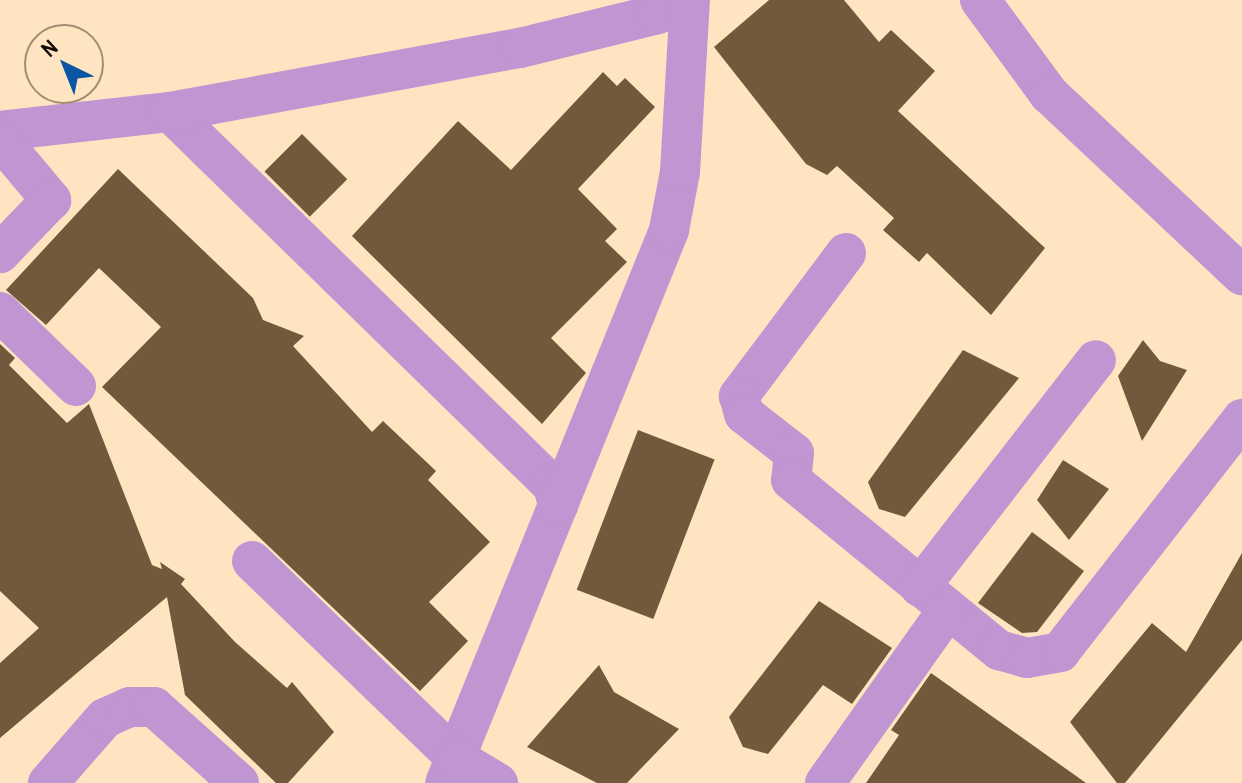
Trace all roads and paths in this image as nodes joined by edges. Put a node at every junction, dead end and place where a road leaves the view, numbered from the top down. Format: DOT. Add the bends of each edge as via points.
graph roads {
  1 [pos="683,0"];
  2 [pos="690,0"];
  3 [pos="980,0"];
  4 [pos="170,112"];
  5 [pos="0,131"];
  6 [pos="0,139"];
  7 [pos="0,253"];
  8 [pos="846,253"];
  9 [pos="1242,275"];
  10 [pos="0,312"];
  11 [pos="1096,360"];
  12 [pos="76,386"];
  13 [pos="1242,419"];
  14 [pos="558,505"];
  15 [pos="252,561"];
  16 [pos="934,598"];
  17 [pos="450,770"];
  18 [pos="48,783"];
  19 [pos="239,783"];
  20 [pos="498,783"];
  21 [pos="825,783"];
  1 -- 4 [label="street" via="658,14 520,48"];
  2 -- 14 [label="street" via="680,172 669,230"];
  3 -- 9 [label="street" via="1049,94"];
  4 -- 5 [label="street"];
  4 -- 14 [label="street" via="553,486"];
  6 -- 7 [label="street" via="51,200"];
  8 -- 16 [label="street" via="739,396 744,414 794,453 791,480"];
  10 -- 12 [label="street"];
  11 -- 16 [label="street"];
  13 -- 16 [label="street" via="1060,652 1027,658 999,650"];
  14 -- 17 [label="street"];
  15 -- 17 [label="street"];
  16 -- 21 [label="street"];
  17 -- 20 [label="street"];
  18 -- 19 [label="street" via="105,718 130,707 154,707"];
}
